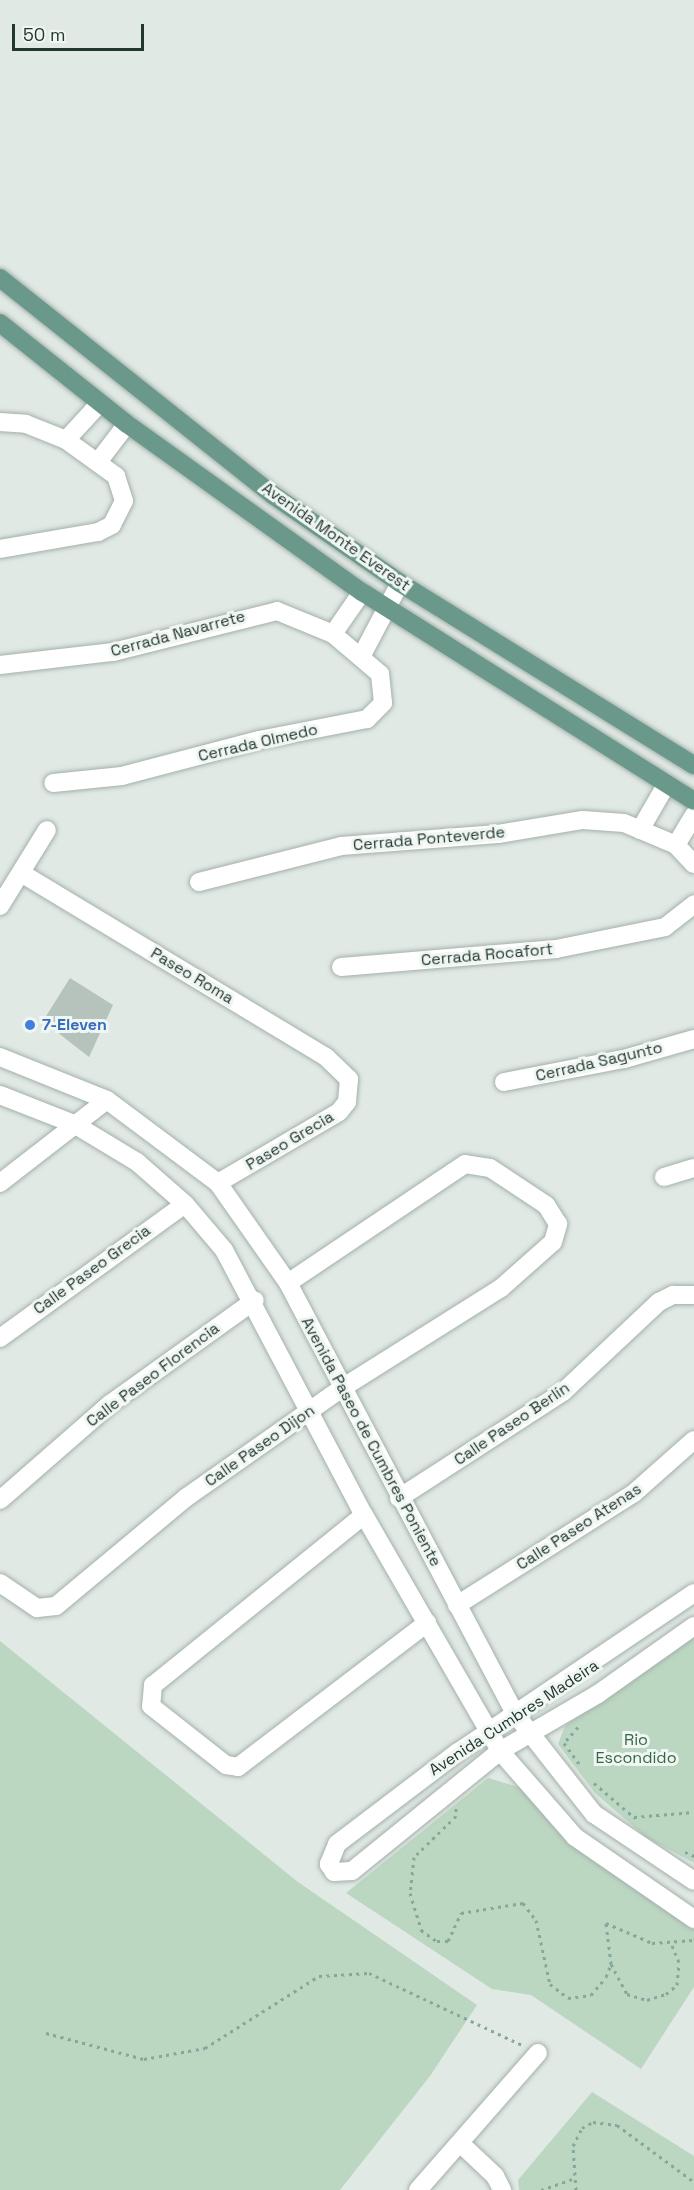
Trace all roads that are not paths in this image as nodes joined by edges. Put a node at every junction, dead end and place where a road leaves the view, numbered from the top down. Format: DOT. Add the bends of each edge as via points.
graph roads {
  1 [pos="0,278"];
  2 [pos="0,323"];
  3 [pos="100,403"];
  4 [pos="0,422"];
  5 [pos="127,424"];
  6 [pos="66,440"];
  7 [pos="98,462"];
  8 [pos="273,495"];
  9 [pos="255,515"];
  10 [pos="0,549"];
  11 [pos="400,583"];
  12 [pos="362,592"];
  13 [pos="387,608"];
  14 [pos="348,644"];
  15 [pos="0,665"];
  16 [pos="570,689"];
  17 [pos="552,715"];
  18 [pos="694,765"];
  19 [pos="53,783"];
  20 [pos="666,785"];
  21 [pos="694,801"];
  22 [pos="694,815"];
  23 [pos="47,830"];
  24 [pos="640,830"];
  25 [pos="668,842"];
  26 [pos="694,864"];
  27 [pos="21,873"];
  28 [pos="198,882"];
  29 [pos="694,904"];
  30 [pos="0,906"];
  31 [pos="341,967"];
  32 [pos="694,1039"];
  33 [pos="0,1057"];
  34 [pos="504,1082"];
  35 [pos="350,1089"];
  36 [pos="0,1095"];
  37 [pos="107,1100"];
  38 [pos="74,1124"];
  39 [pos="694,1168"];
  40 [pos="664,1177"];
  41 [pos="0,1183"];
  42 [pos="218,1183"];
  43 [pos="185,1204"];
  44 [pos="288,1283"];
  45 [pos="694,1295"];
  46 [pos="255,1300"];
  47 [pos="0,1338"];
  48 [pos="342,1389"];
  49 [pos="311,1412"];
  50 [pos="694,1440"];
  51 [pos="399,1498"];
  52 [pos="0,1500"];
  53 [pos="364,1515"];
  54 [pos="0,1583"];
  55 [pos="694,1593"];
  56 [pos="457,1605"];
  57 [pos="427,1623"];
  58 [pos="694,1626"];
  59 [pos="516,1715"];
  60 [pos="487,1732"];
  61 [pos="531,1734"];
  62 [pos="500,1751"];
  63 [pos="694,1881"];
  64 [pos="694,1919"];
  65 [pos="537,2052"];
  66 [pos="460,2143"];
  67 [pos="418,2190"];
  68 [pos="502,2190"];
  1 -- 8 [label="main road, Avenida Monte Everest"];
  2 -- 3 [label="main road, Avenida Monte Everest"];
  3 -- 5 [label="main road, Avenida Monte Everest"];
  3 -- 6 [label="street"];
  4 -- 6 [label="street" via="26,424"];
  5 -- 7 [label="street"];
  5 -- 9 [label="main road, Avenida Monte Everest"];
  6 -- 7 [label="street"];
  7 -- 10 [label="street" via="123,487 124,501 112,525 72,538"];
  8 -- 9 [label="main road"];
  8 -- 11 [label="main road, Avenida Monte Everest"];
  9 -- 12 [label="main road, Avenida Monte Everest"];
  11 -- 13 [label="street"];
  11 -- 16 [label="main road, Avenida Monte Everest"];
  12 -- 13 [label="main road, Avenida Monte Everest"];
  12 -- 14 [label="street"];
  13 -- 14 [label="street"];
  13 -- 17 [label="main road, Avenida Monte Everest"];
  14 -- 15 [label="street, Cerrada Navarrete" via="293,615 261,612 113,652"];
  14 -- 19 [label="street, Cerrada Olmedo" via="380,674 385,688 383,703 367,719 259,740 122,776"];
  16 -- 17 [label="main road"];
  16 -- 18 [label="main road, Avenida Monte Everest"];
  17 -- 20 [label="main road, Avenida Monte Everest"];
  20 -- 21 [label="main road, Avenida Monte Everest"];
  20 -- 24 [label="street"];
  22 -- 25 [label="street"];
  23 -- 27 [label="street"];
  24 -- 25 [label="street, Cerrada Ponteverde"];
  24 -- 28 [label="street, Cerrada Ponteverde" via="584,820 498,834 341,846"];
  25 -- 26 [label="street"];
  27 -- 30 [label="street"];
  27 -- 35 [label="street, Paseo Roma" via="326,1057 349,1079"];
  29 -- 31 [label="street, Cerrada Rocafort" via="665,927 556,949"];
  32 -- 34 [label="street, Cerrada Sagunto" via="624,1059"];
  33 -- 37 [label="street, Avenida Paseo de Cumbres Poniente"];
  35 -- 42 [label="street, Paseo Grecia" via="339,1112"];
  36 -- 38 [label="street"];
  37 -- 38 [label="street"];
  37 -- 42 [label="street, Avenida Paseo de Cumbres Poniente"];
  38 -- 41 [label="street"];
  38 -- 43 [label="street" via="137,1162"];
  39 -- 40 [label="street"];
  42 -- 44 [label="street, Avenida Paseo de Cumbres Poniente"];
  43 -- 46 [label="street" via="224,1250"];
  43 -- 47 [label="street, Calle Paseo Grecia"];
  44 -- 48 [label="street, Avenida Paseo de Cumbres Poniente"];
  44 -- 48 [label="street, Calle Paseo Dijon" via="465,1164 490,1168 546,1205 558,1224 553,1242 501,1288"];
  45 -- 51 [label="street, Calle Paseo Berlín" via="673,1295 563,1392"];
  46 -- 49 [label="street"];
  46 -- 52 [label="street, Calle Paseo Florencia" via="110,1404"];
  48 -- 49 [label="street, Calle Paseo Dijon"];
  48 -- 51 [label="street, Avenida Paseo de Cumbres Poniente"];
  49 -- 53 [label="street"];
  49 -- 54 [label="street, Calle Paseo Dijon" via="187,1497 48,1609"];
  50 -- 56 [label="street, Calle Paseo Atenas" via="619,1504"];
  51 -- 56 [label="street, Avenida Paseo de Cumbres Poniente"];
  53 -- 57 [label="street"];
  53 -- 57 [label="street" via="153,1685 149,1697 152,1706 226,1765 238,1767"];
  55 -- 59 [label="street, Avenida Cumbres Madeira"];
  56 -- 59 [label="street, Avenida Paseo de Cumbres Poniente"];
  57 -- 60 [label="street"];
  58 -- 61 [label="street, Avenida Cumbres Madeira" via="598,1694"];
  59 -- 60 [label="street, Avenida Cumbres Madeira"];
  59 -- 61 [label="street, Avenida Paseo de Cumbres Poniente"];
  60 -- 62 [label="street"];
  60 -- 62 [label="street, Avenida Cumbres Madeira" via="338,1844 329,1864 334,1872 352,1870"];
  61 -- 62 [label="street, Avenida Cumbres Madeira"];
  61 -- 63 [label="street, Avenida Paseo de Cumbres Poniente" via="594,1814"];
  62 -- 64 [label="street" via="575,1837"];
  65 -- 66 [label="street"];
  66 -- 67 [label="street"];
  66 -- 68 [label="street"];
}
